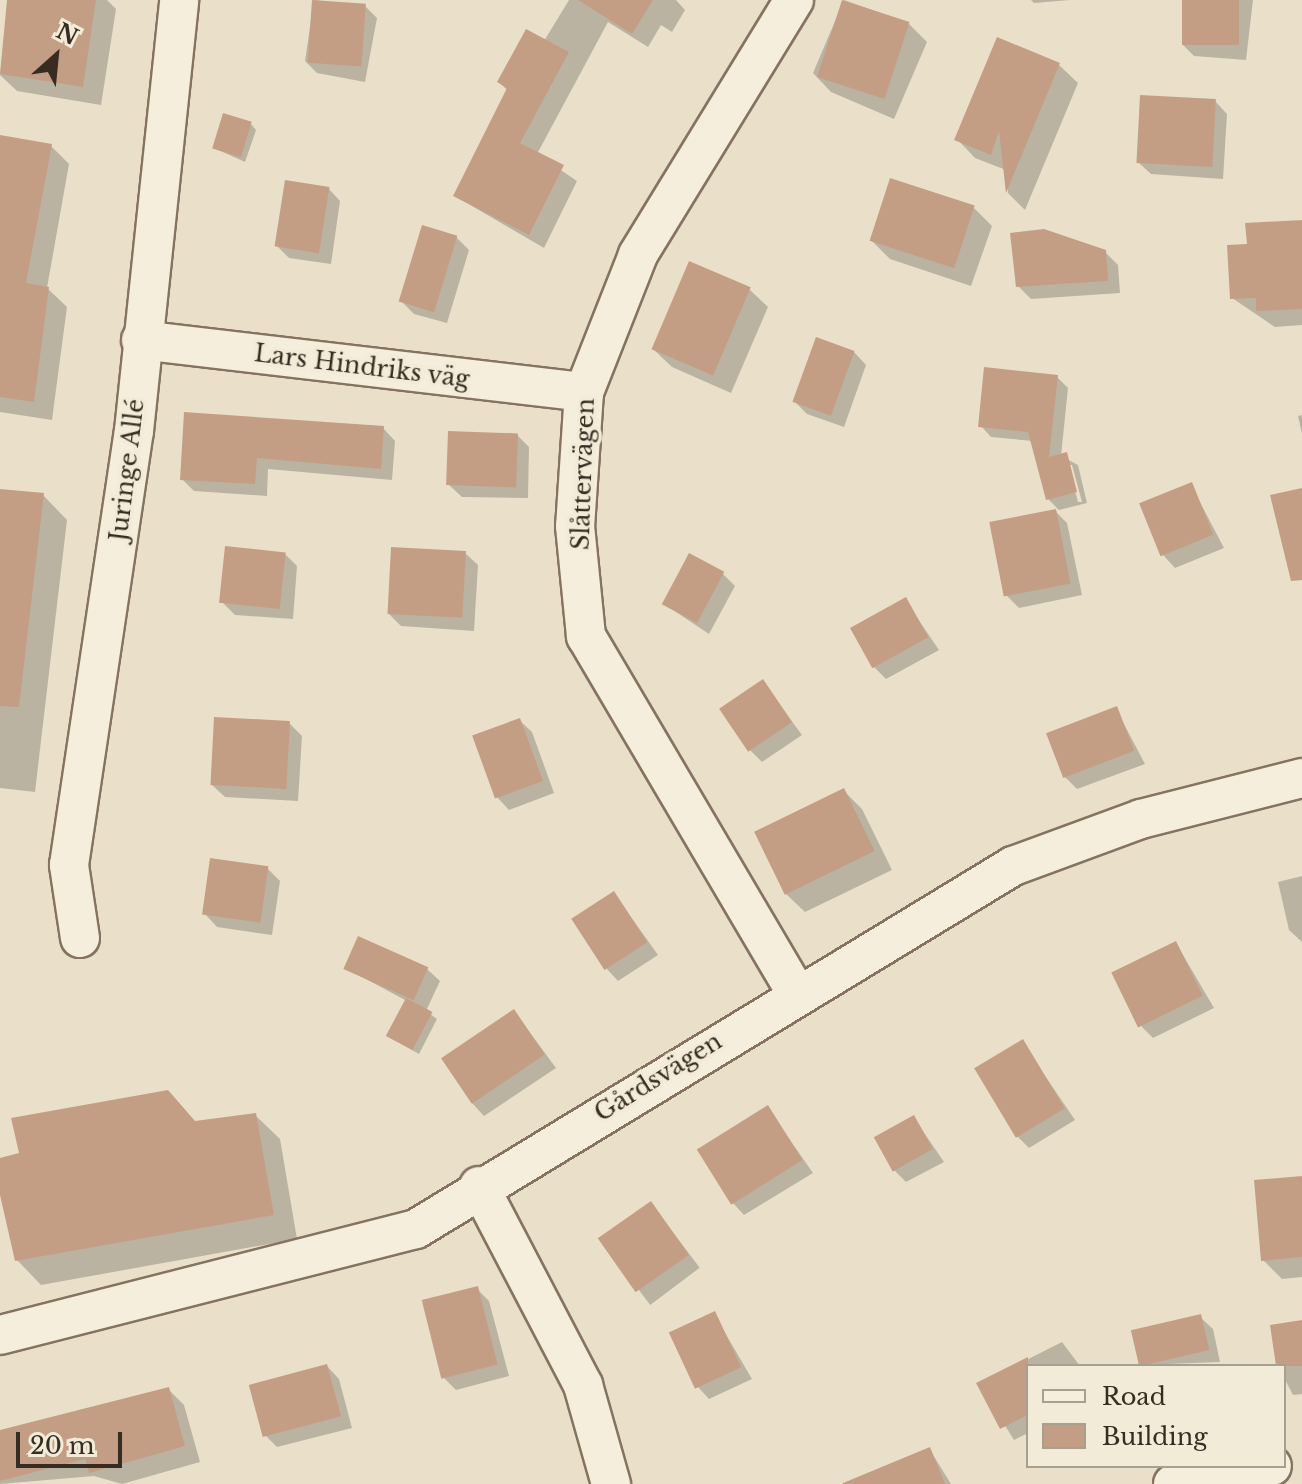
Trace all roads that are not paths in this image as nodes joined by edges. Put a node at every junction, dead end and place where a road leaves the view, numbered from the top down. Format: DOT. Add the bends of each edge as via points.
graph roads {
  1 [pos="179,0"];
  2 [pos="794,0"];
  3 [pos="141,340"];
  4 [pos="584,392"];
  5 [pos="1302,778"];
  6 [pos="80,938"];
  7 [pos="796,992"];
  8 [pos="479,1186"];
  9 [pos="0,1335"];
  10 [pos="1244,1468"];
  11 [pos="611,1484"];
  12 [pos="1173,1484"];
  1 -- 3 [label="street, Juringe Allé"];
  2 -- 4 [label="street, Slåttervägen" via="638,255"];
  3 -- 4 [label="street, Lars Hindriks väg"];
  3 -- 6 [label="street, Juringe Allé" via="134,431 69,865"];
  4 -- 7 [label="street, Slåttervägen" via="575,526 586,636"];
  5 -- 7 [label="street, Gårdsvägen" via="1141,819 1013,866"];
  7 -- 8 [label="street, Gårdsvägen"];
  8 -- 9 [label="street, Gårdsvägen" via="416,1229"];
  8 -- 11 [label="street" via="583,1385"];
  10 -- 12 [label="street" via="1217,1470"];
}
